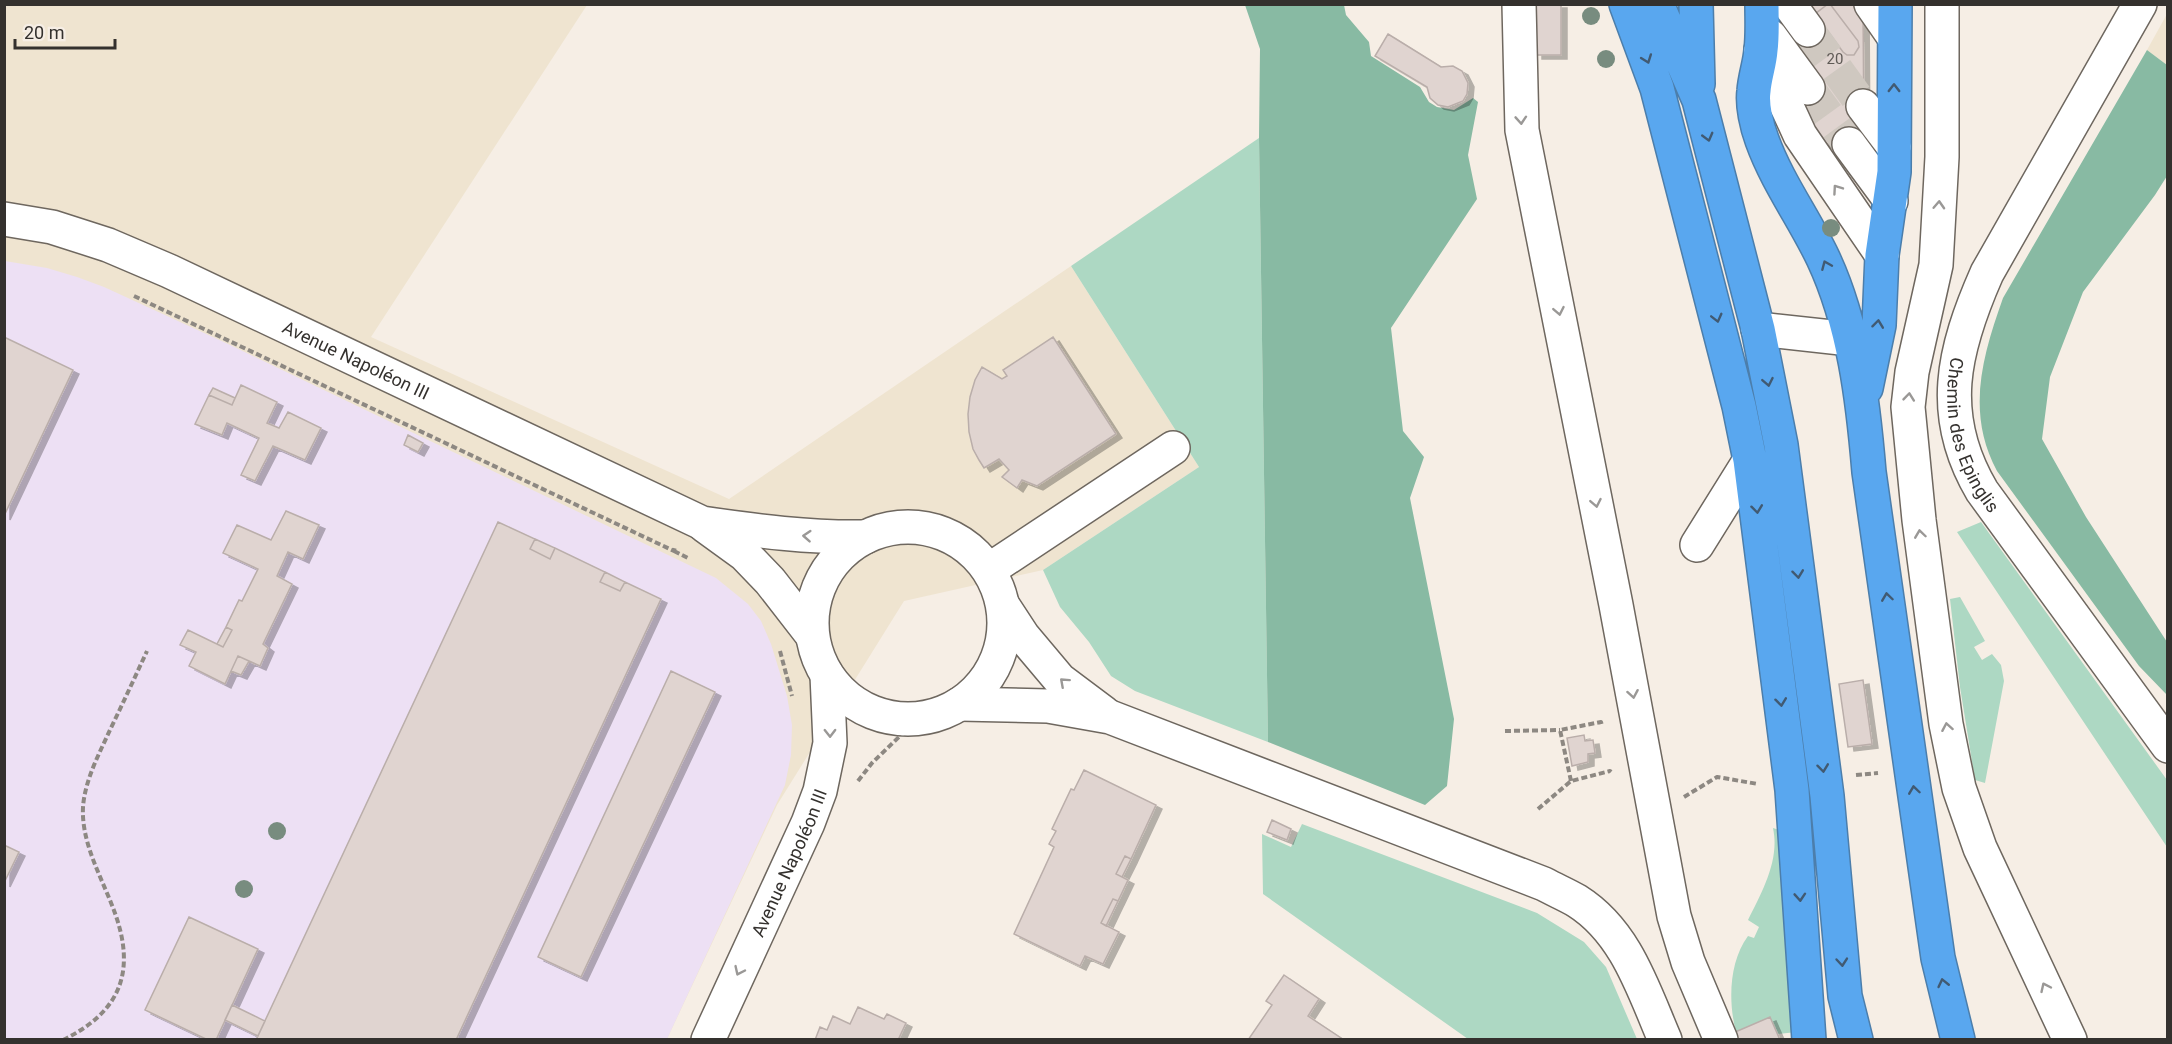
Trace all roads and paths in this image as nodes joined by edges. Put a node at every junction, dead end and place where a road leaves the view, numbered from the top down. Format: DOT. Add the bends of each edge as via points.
graph roads {
  1 [pos="1520,4"];
  2 [pos="1626,4"];
  3 [pos="1657,4"];
  4 [pos="1696,4"];
  5 [pos="1871,4"];
  6 [pos="1894,4"];
  7 [pos="1942,4"];
  8 [pos="2140,4"];
  9 [pos="1762,26"];
  10 [pos="1894,37"];
  11 [pos="1808,88"];
  12 [pos="1699,100"];
  13 [pos="1863,106"];
  14 [pos="1849,144"];
  15 [pos="1894,147"];
  16 [pos="1891,201"];
  17 [pos="4,219"];
  18 [pos="1882,255"];
  19 [pos="1758,329"];
  20 [pos="1850,339"];
  21 [pos="1863,402"];
  22 [pos="1173,448"];
  23 [pos="1750,460"];
  24 [pos="702,523"];
  25 [pos="865,537"];
  26 [pos="1697,545"];
  27 [pos="674,551"];
  28 [pos="692,559"];
  29 [pos="990,570"];
  30 [pos="1004,607"];
  31 [pos="812,635"];
  32 [pos="778,643"];
  33 [pos="147,651"];
  34 [pos="827,675"];
  35 [pos="794,705"];
  36 [pos="945,710"];
  37 [pos="1110,717"];
  38 [pos="1560,730"];
  39 [pos="1505,731"];
  40 [pos="1603,732"];
  41 [pos="2168,746"];
  42 [pos="1608,761"];
  43 [pos="1610,771"];
  44 [pos="1571,781"];
  45 [pos="855,784"];
  46 [pos="1845,996"];
  47 [pos="63,1040"];
  48 [pos="708,1040"];
  49 [pos="1665,1040"];
  50 [pos="1721,1040"];
  51 [pos="1809,1040"];
  52 [pos="1841,1040"];
  53 [pos="1856,1040"];
  54 [pos="1958,1040"];
  55 [pos="2070,1040"];
  1 -- 50 [label="street, one-way" via="1522,130 1674,916 1688,962"];
  2 -- 23 [label="highway, one-way" via="1660,98"];
  3 -- 12 [label="highway"];
  4 -- 12 [label="highway"];
  5 -- 10 [label="street"];
  6 -- 10 [label="highway"];
  55 -- 7 [label="street, one-way" via="1980,848 1959,788 1946,724 1918,520 1908,407 1936,265 1942,157"];
  8 -- 41 [label="street, Chemin des Epinglis" via="1976,296 1959,350 1954,405 1960,446 1982,491"];
  9 -- 11 [label="street"];
  18 -- 9 [label="street, one-way" via="1800,135"];
  20 -- 9 [label="highway, one-way" via="1823,258 1762,141 1753,94"];
  15 -- 10 [label="highway, one-way"];
  12 -- 19 [label="highway, one-way"];
  13 -- 15 [label="street"];
  14 -- 16 [label="street"];
  15 -- 16 [label="highway"];
  16 -- 18 [label="highway"];
  17 -- 24 [label="street, Avenue Napoléon III" via="52,227 170,271"];
  21 -- 18 [label="highway, one-way" via="1879,325"];
  19 -- 20 [label="street"];
  19 -- 46 [label="highway, one-way" via="1781,445 1827,796"];
  20 -- 21 [label="highway"];
  54 -- 21 [label="highway, one-way" via="1938,958 1869,472"];
  22 -- 29 [label="street"];
  23 -- 26 [label="street"];
  23 -- 51 [label="highway, one-way" via="1792,790"];
  25 -- 24 [label="street, Avenue Napoléon III, one-way" via="785,535"];
  24 -- 31 [label="street, Avenue Napoléon III" via="745,555"];
  25 -- 29 [label="street" via="895,527 926,528 962,543"];
  25 -- 31 [label="street" via="840,554 821,580 813,607"];
  27 -- 28 [label="path"];
  29 -- 30 [label="street"];
  30 -- 36 [label="street" via="998,659 983,684"];
  37 -- 30 [label="street, one-way" via="1060,680"];
  31 -- 34 [label="street"];
  32 -- 35 [label="path"];
  33 -- 47 [label="path" via="96,760 83,806 88,843 122,940 121,984 100,1016"];
  34 -- 36 [label="street" via="845,696 869,711 900,719"];
  34 -- 48 [label="street, Avenue Napoléon III, one-way" via="830,743 820,791"];
  36 -- 37 [label="street" via="1048,706"];
  36 -- 45 [label="path" via="901,735"];
  37 -- 49 [label="street" via="1544,884 1577,901 1620,941"];
  38 -- 39 [label="path"];
  38 -- 40 [label="path" via="1601,722"];
  38 -- 44 [label="path"];
  42 -- 43 [label="path"];
  46 -- 52 [label="street"];
  46 -- 53 [label="highway"];
}
